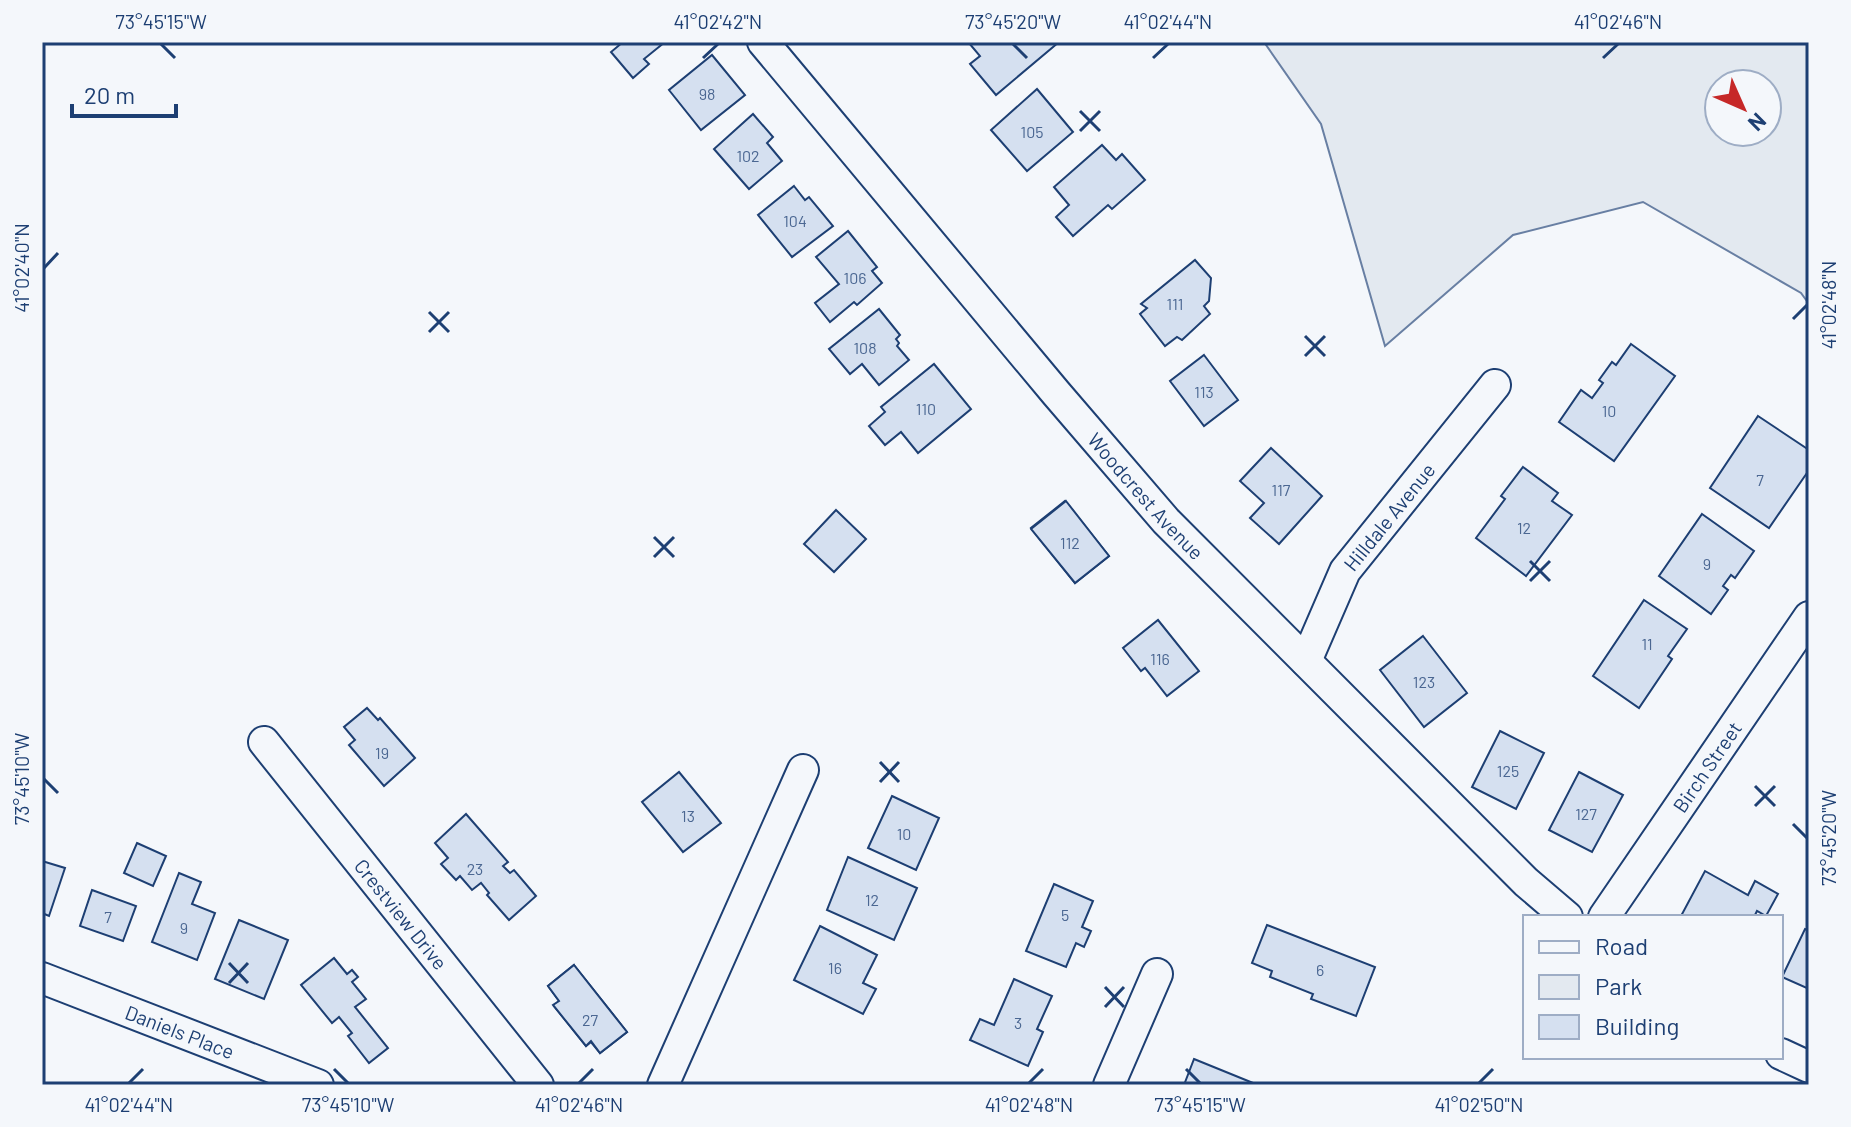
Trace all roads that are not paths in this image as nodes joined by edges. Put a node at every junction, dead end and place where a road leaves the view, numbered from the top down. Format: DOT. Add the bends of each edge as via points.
graph roads {
  1 [pos="763,42"];
  2 [pos="1495,385"];
  3 [pos="1809,617"];
  4 [pos="1306,661"];
  5 [pos="264,742"];
  6 [pos="803,770"];
  7 [pos="1565,915"];
  8 [pos="1605,915"];
  9 [pos="1157,974"];
  10 [pos="42,978"];
  11 [pos="1783,1055"];
  12 [pos="1809,1067"];
  13 [pos="318,1085"];
  14 [pos="538,1085"];
  15 [pos="663,1085"];
  16 [pos="1109,1085"];
  1 -- 4 [label="street, Woodcrest Avenue" via="1166,521"];
  2 -- 4 [label="street, Hilldale Avenue" via="1345,571"];
  3 -- 8 [label="street, Birch Street"];
  4 -- 7 [label="street, Woodcrest Avenue"];
  5 -- 14 [label="street, Crestview Drive"];
  6 -- 15 [label="street"];
  9 -- 16 [label="street"];
  10 -- 13 [label="street, Daniels Place"];
  11 -- 12 [label="street"];
}
